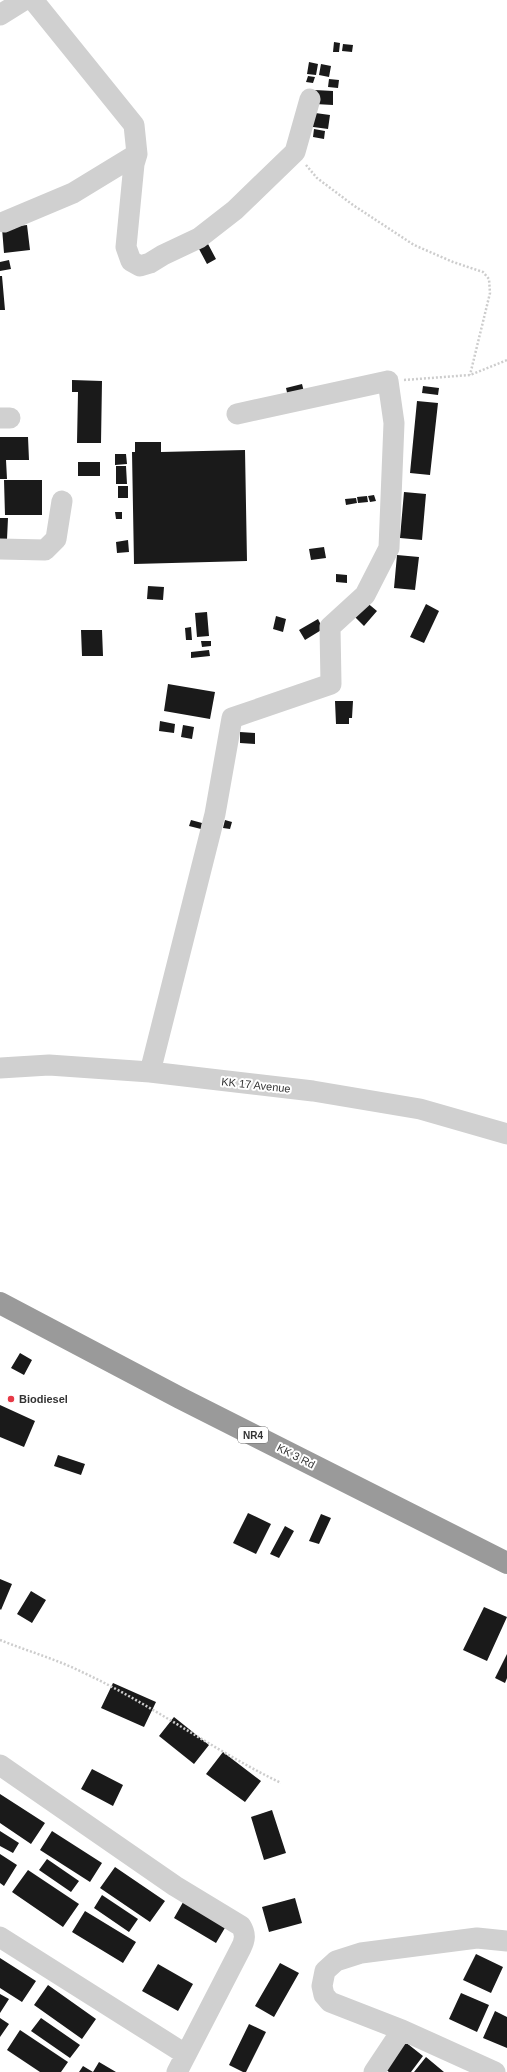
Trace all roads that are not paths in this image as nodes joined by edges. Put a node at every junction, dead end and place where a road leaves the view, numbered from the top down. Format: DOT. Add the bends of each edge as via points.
graph roads {
  1 [pos="24,0"];
  2 [pos="33,0"];
  3 [pos="0,15"];
  4 [pos="310,99"];
  5 [pos="137,154"];
  6 [pos="4,222"];
  7 [pos="237,414"];
  8 [pos="62,501"];
  9 [pos="0,549"];
  10 [pos="0,1068"];
  11 [pos="150,1072"];
  12 [pos="507,1134"];
  13 [pos="0,1303"];
  14 [pos="507,1563"];
  15 [pos="0,1765"];
  16 [pos="0,1937"];
  17 [pos="507,1941"];
  18 [pos="402,2030"];
  19 [pos="181,2063"];
  20 [pos="374,2072"];
  21 [pos="495,2072"];
  1 -- 3 [label="street"];
  2 -- 5 [label="street" via="134,125"];
  4 -- 5 [label="street" via="295,152 235,210 198,238 140,266 131,261 126,247"];
  5 -- 6 [label="street" via="74,193"];
  7 -- 11 [label="street" via="388,381 394,423 389,548 365,595 330,627 331,684 232,718 215,814"];
  8 -- 9 [label="street" via="56,539 45,550"];
  10 -- 11 [label="street, KK 17 Avenue" via="50,1065"];
  11 -- 12 [label="street, KK 17 Avenue" via="312,1091 420,1108"];
  13 -- 14 [label="highway, KK 3 Rd / NR4" via="180,1398"];
  15 -- 19 [label="street" via="175,1886 241,1926 245,1932 245,1940"];
  16 -- 19 [label="street"];
  17 -- 18 [label="street" via="477,1938 361,1952 336,1961 325,1971 322,1986 324,1995 330,2002"];
  18 -- 20 [label="street"];
  18 -- 21 [label="street"];
}
